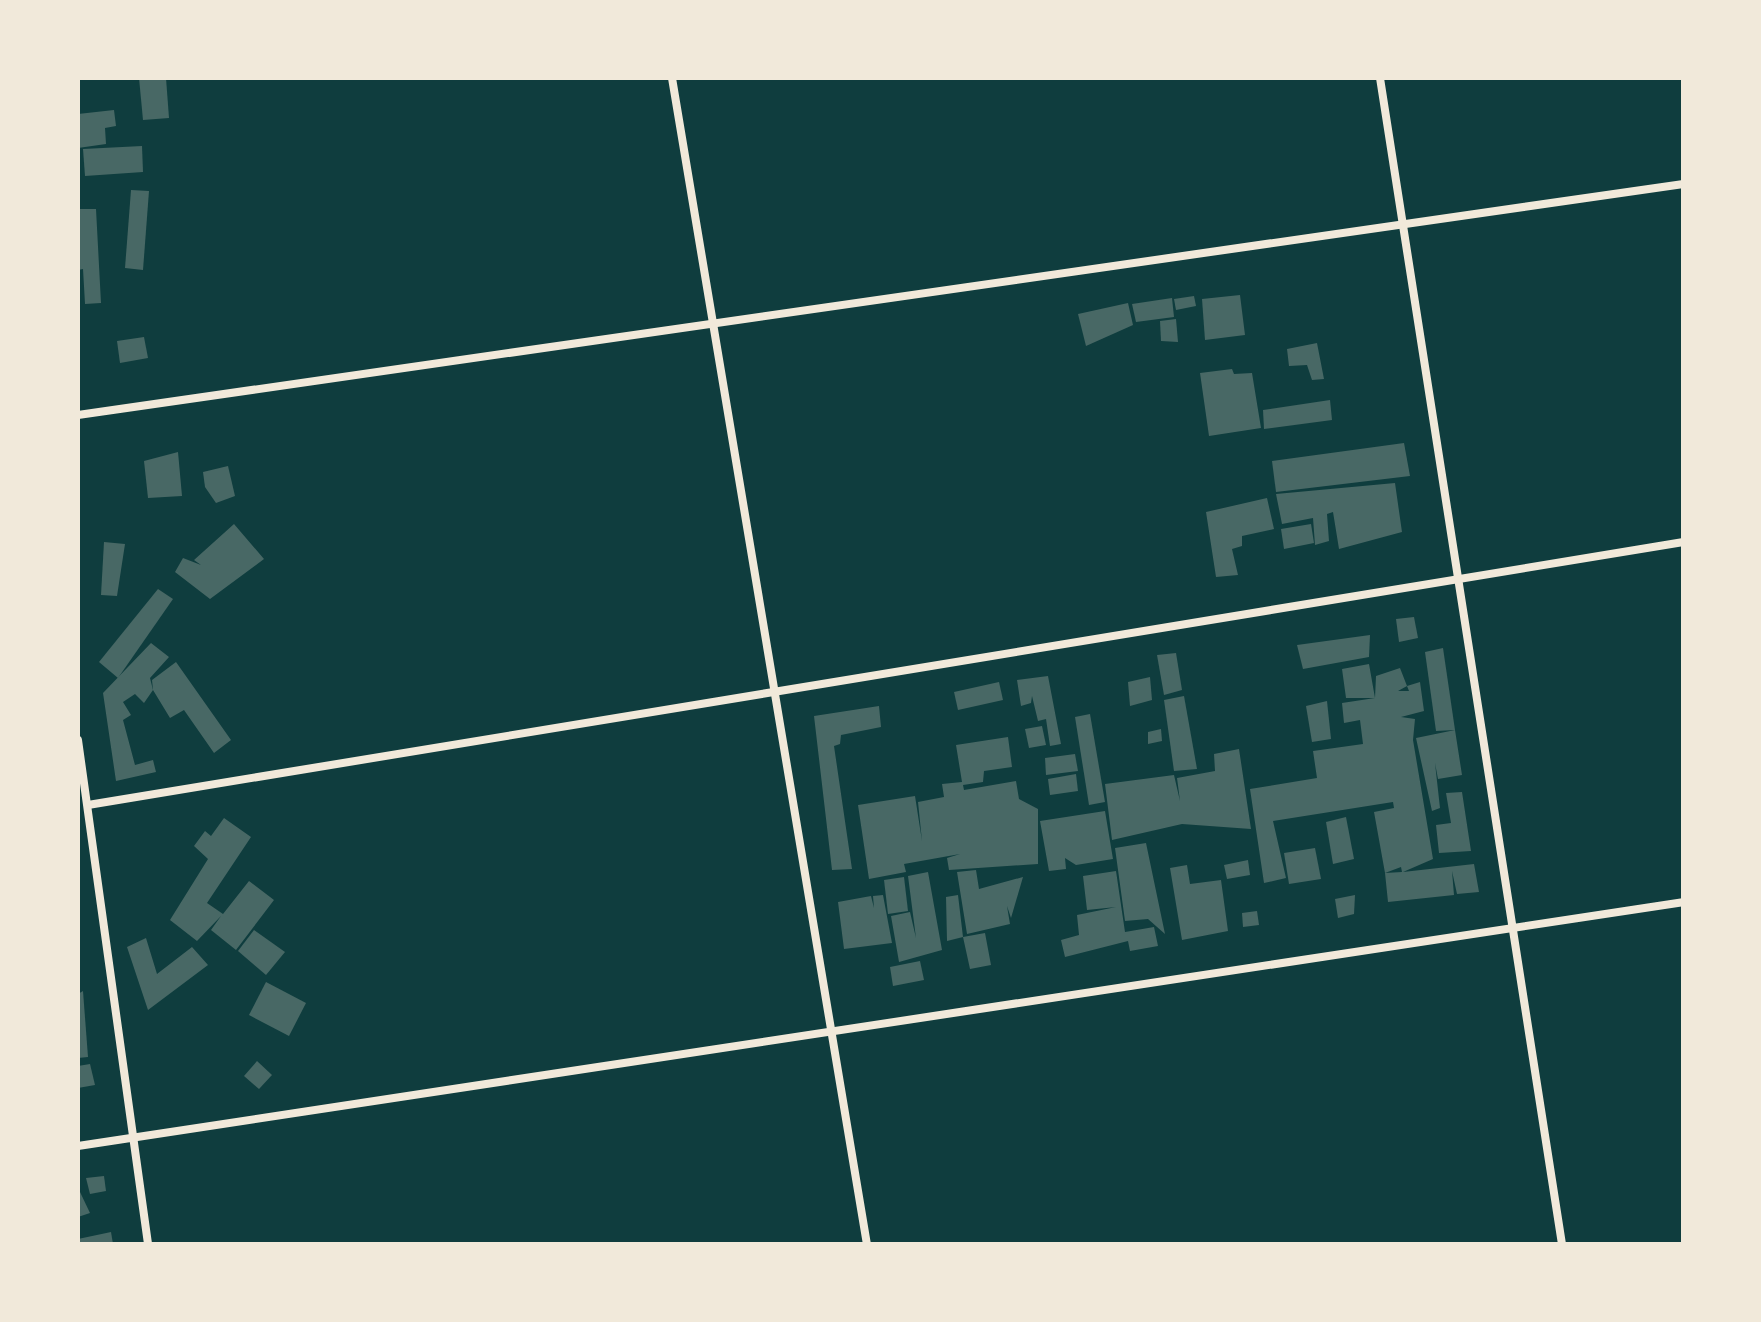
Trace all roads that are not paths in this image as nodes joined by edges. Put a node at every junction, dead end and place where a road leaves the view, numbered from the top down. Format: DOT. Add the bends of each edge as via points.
graph roads {
  1 [pos="672,78"];
  2 [pos="1380,78"];
  3 [pos="1683,184"];
  4 [pos="1403,224"];
  5 [pos="713,323"];
  6 [pos="78,415"];
  7 [pos="1683,542"];
  8 [pos="1458,578"];
  9 [pos="776,689"];
  10 [pos="78,740"];
  11 [pos="88,805"];
  12 [pos="1683,902"];
  13 [pos="1512,928"];
  14 [pos="833,1032"];
  15 [pos="130,1139"];
  16 [pos="78,1146"];
  17 [pos="148,1244"];
  18 [pos="867,1244"];
  19 [pos="1562,1244"];
  1 -- 5 [label="street"];
  2 -- 4 [label="street"];
  3 -- 4 [label="street"];
  4 -- 5 [label="street"];
  4 -- 8 [label="street"];
  5 -- 6 [label="street"];
  5 -- 9 [label="street"];
  7 -- 8 [label="street"];
  8 -- 9 [label="street"];
  8 -- 13 [label="street"];
  9 -- 11 [label="street"];
  9 -- 14 [label="street"];
  10 -- 11 [label="street"];
  11 -- 15 [label="street"];
  12 -- 13 [label="street"];
  13 -- 14 [label="street"];
  13 -- 19 [label="street"];
  14 -- 15 [label="street"];
  14 -- 18 [label="street"];
  15 -- 16 [label="street"];
  15 -- 17 [label="street"];
}
